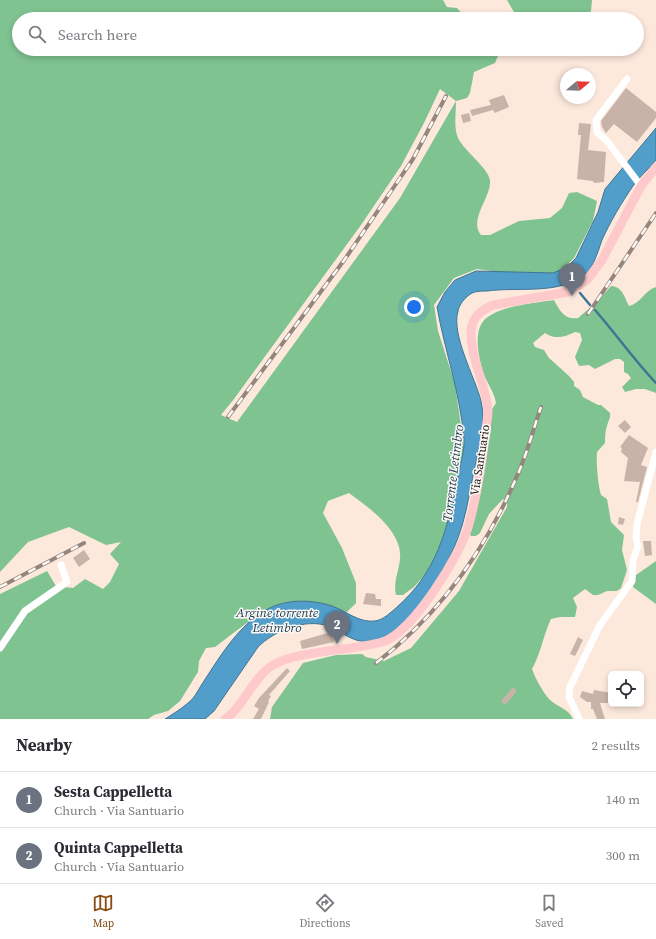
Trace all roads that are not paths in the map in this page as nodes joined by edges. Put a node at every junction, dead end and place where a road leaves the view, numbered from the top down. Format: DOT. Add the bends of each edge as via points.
graph roads {
  1 [pos="627,79"];
  2 [pos="656,167"];
  3 [pos="640,186"];
  4 [pos="656,452"];
  5 [pos="61,565"];
  6 [pos="0,648"];
  7 [pos="225,719"];
  8 [pos="579,719"];
  1 -- 3 [label="street" via="596,120 597,132 607,141"];
  2 -- 3 [label="main road, Via Santuario"];
  3 -- 7 [label="main road, Via Santuario" via="602,260 587,280 568,292 493,305 476,316 471,331 488,411 469,525 445,573 413,618 390,640 287,658 272,666"];
  4 -- 8 [label="street" via="637,524 638,546 633,560 632,581 600,625 570,687 569,697"];
  5 -- 6 [label="street" via="67,582 25,611"];
}
